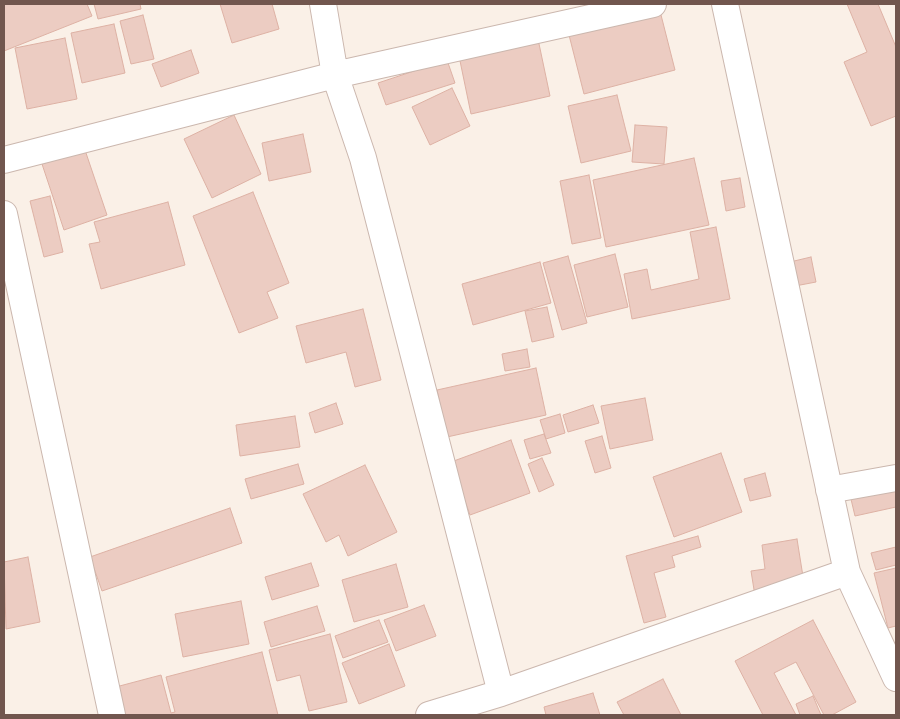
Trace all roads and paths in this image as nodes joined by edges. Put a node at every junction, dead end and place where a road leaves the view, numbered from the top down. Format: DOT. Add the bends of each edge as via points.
graph roads {
  1 [pos="323,4"];
  2 [pos="653,4"];
  3 [pos="725,4"];
  4 [pos="335,75"];
  5 [pos="4,160"];
  6 [pos="4,214"];
  7 [pos="896,478"];
  8 [pos="829,490"];
  9 [pos="847,572"];
  10 [pos="896,678"];
  11 [pos="501,693"];
  12 [pos="112,715"];
  13 [pos="429,715"];
  1 -- 4 [label="street"];
  2 -- 4 [label="street"];
  3 -- 8 [label="street"];
  4 -- 5 [label="street"];
  4 -- 11 [label="street" via="363,158"];
  6 -- 12 [label="street"];
  7 -- 8 [label="street"];
  8 -- 9 [label="street"];
  9 -- 10 [label="street"];
  9 -- 11 [label="street"];
  11 -- 13 [label="street"];
}
